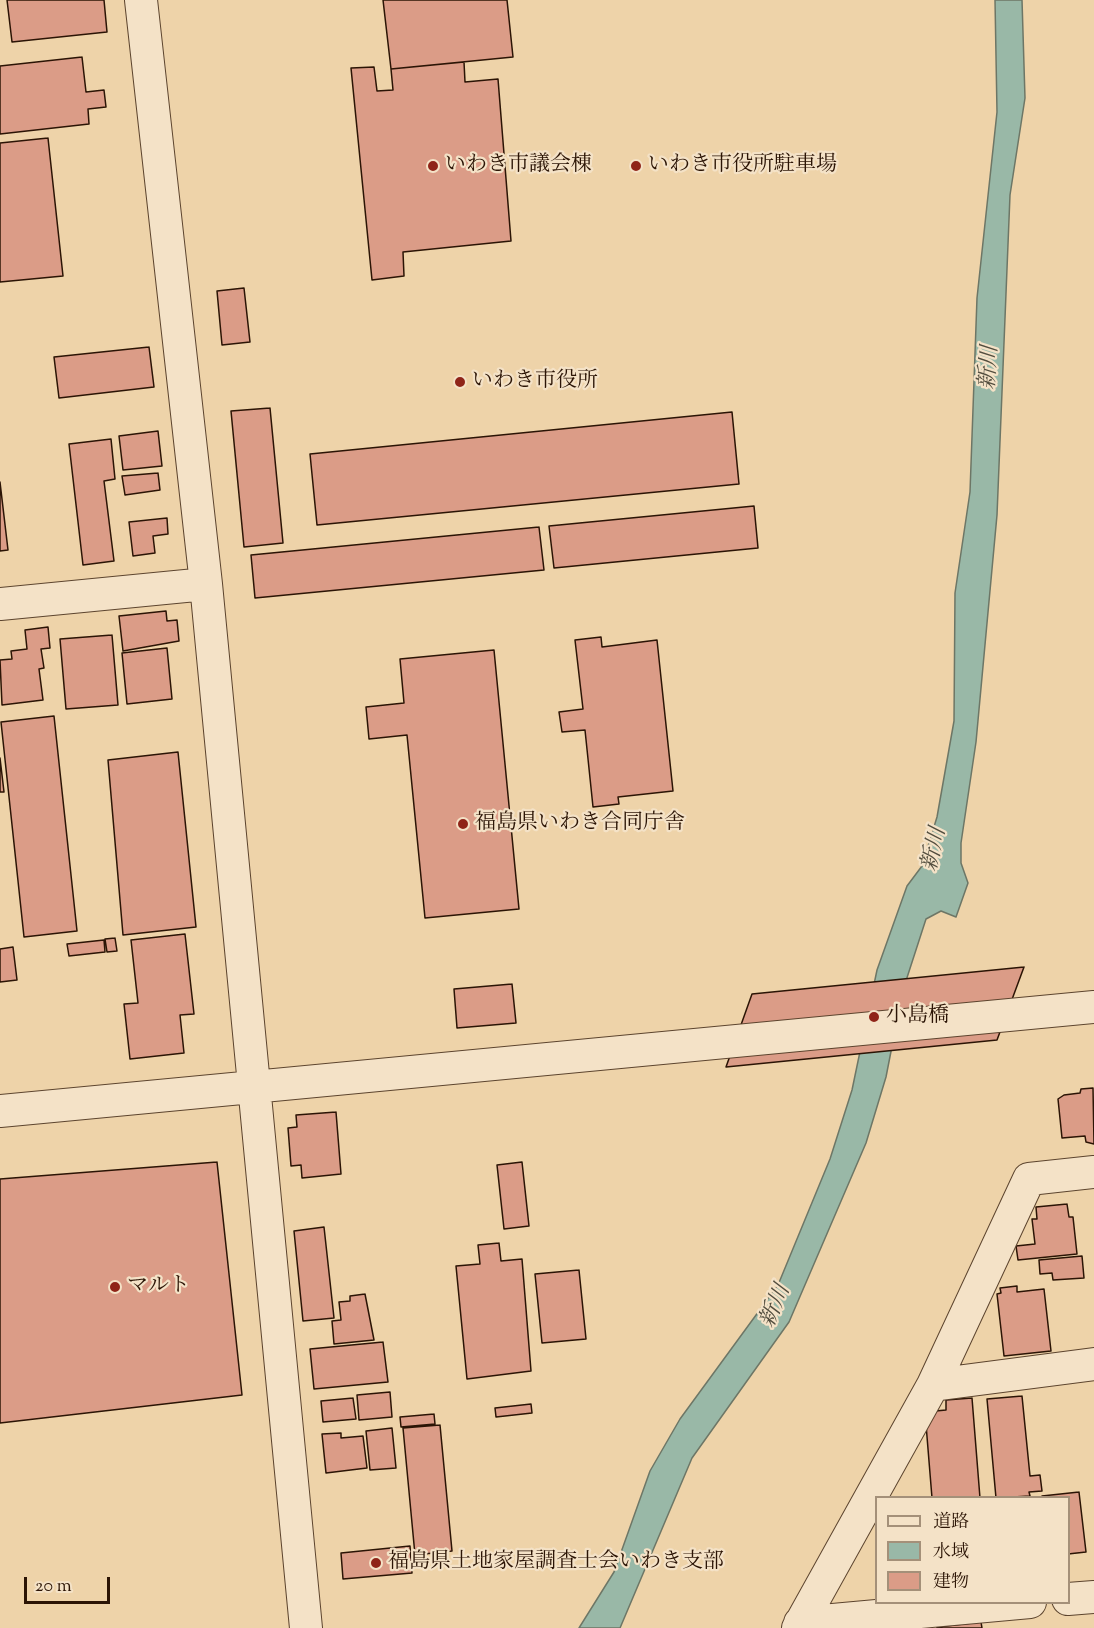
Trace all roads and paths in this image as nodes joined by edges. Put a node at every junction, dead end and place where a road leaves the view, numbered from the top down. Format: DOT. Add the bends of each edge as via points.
graph roads {
  1 [pos="141,0"];
  2 [pos="206,584"];
  3 [pos="0,604"];
  4 [pos="1094,1007"];
  5 [pos="255,1086"];
  6 [pos="0,1111"];
  7 [pos="1094,1172"];
  8 [pos="1094,1364"];
  9 [pos="933,1385"];
  10 [pos="1094,1597"];
  11 [pos="1070,1599"];
  12 [pos="1011,1604"];
  13 [pos="799,1626"];
  14 [pos="306,1628"];
  1 -- 2 [label="street"];
  2 -- 3 [label="street"];
  2 -- 5 [label="street"];
  4 -- 5 [label="street"];
  5 -- 6 [label="street"];
  5 -- 14 [label="street"];
  7 -- 9 [label="street" via="1029,1179"];
  8 -- 9 [label="street"];
  9 -- 13 [label="street"];
  10 -- 11 [label="street"];
  12 -- 13 [label="street"];
}
